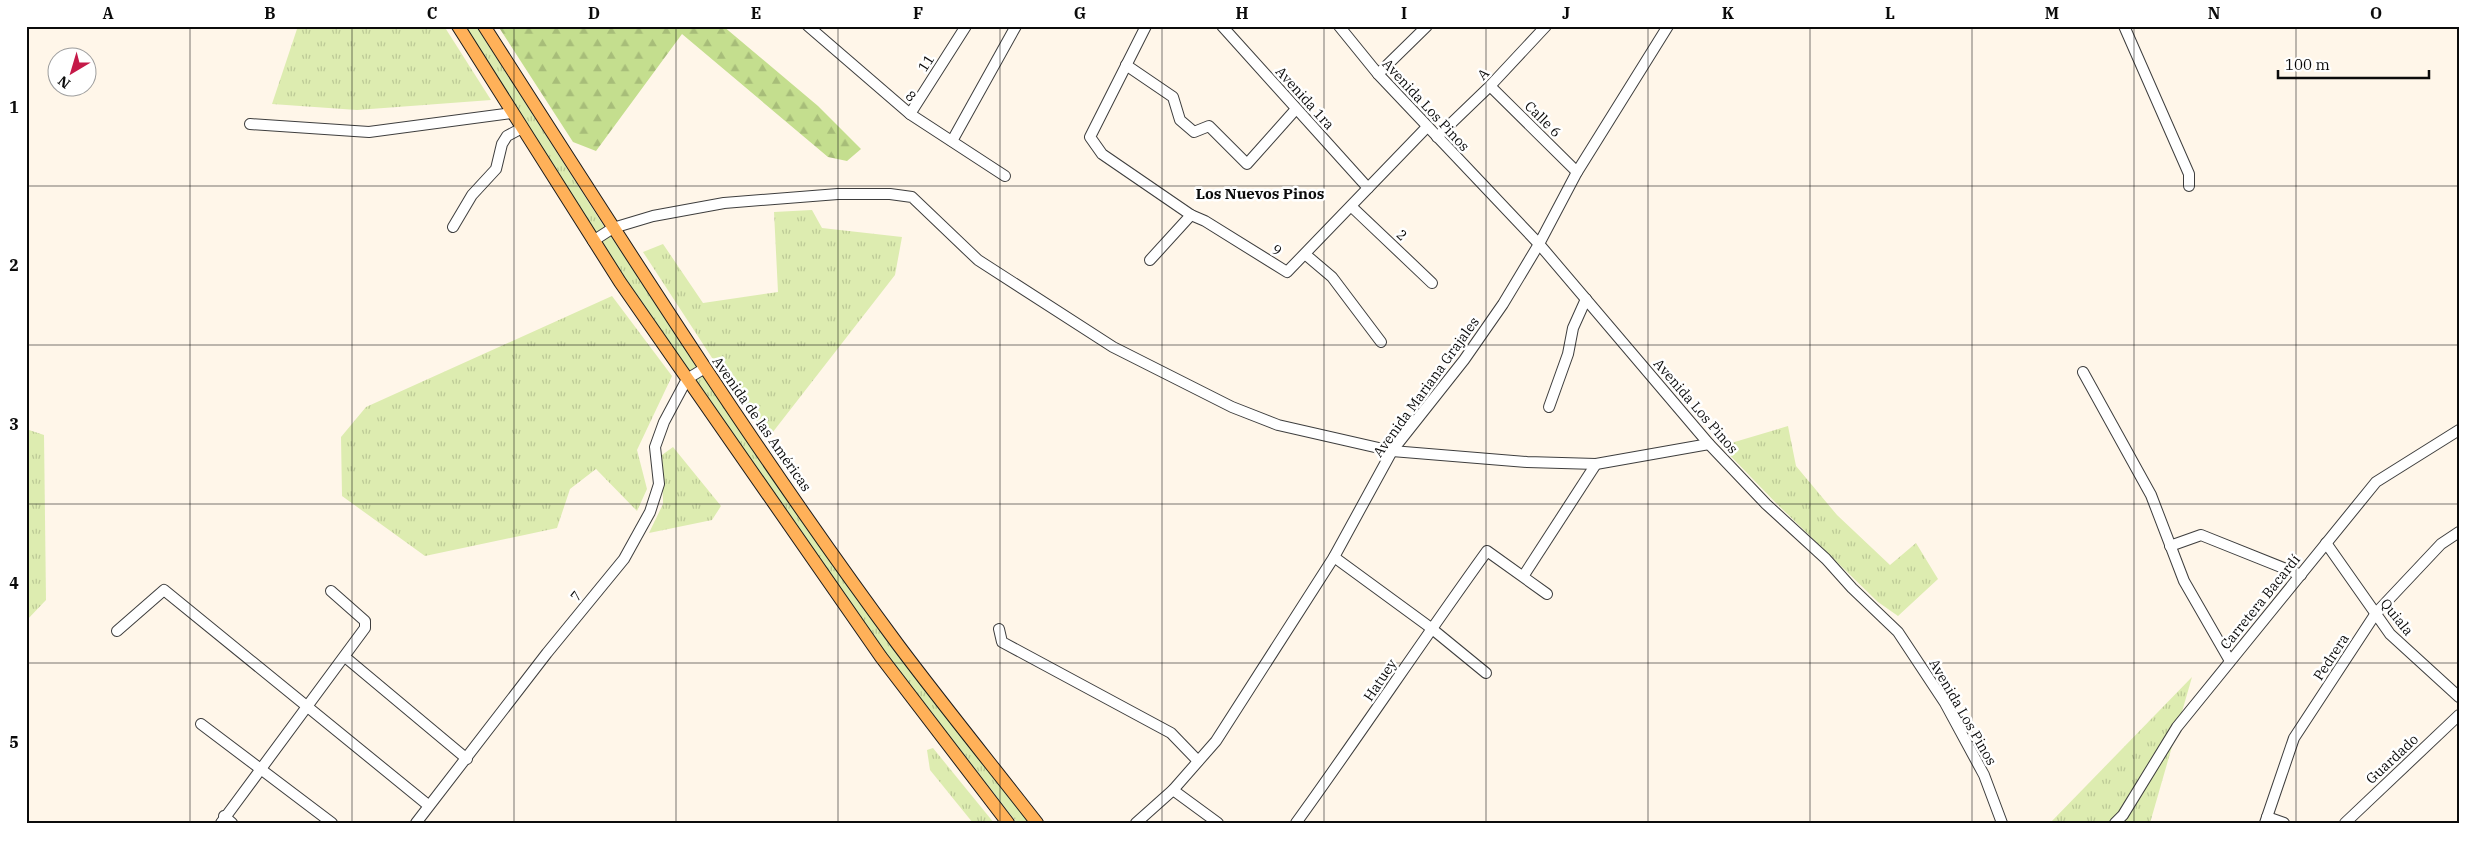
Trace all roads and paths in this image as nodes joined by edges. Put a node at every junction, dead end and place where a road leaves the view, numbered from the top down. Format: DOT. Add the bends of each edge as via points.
graph roads {
  1 [pos="458,26"];
  2 [pos="484,26"];
  3 [pos="808,26"];
  4 [pos="966,26"];
  5 [pos="1016,26"];
  6 [pos="1146,26"];
  7 [pos="1222,26"];
  8 [pos="1339,26"];
  9 [pos="1427,26"];
  10 [pos="1546,26"];
  11 [pos="1668,26"];
  12 [pos="2124,26"];
  13 [pos="1126,65"];
  14 [pos="1378,74"];
  15 [pos="1490,86"];
  16 [pos="1296,109"];
  17 [pos="512,113"];
  18 [pos="910,114"];
  19 [pos="250,124"];
  20 [pos="1427,127"];
  21 [pos="522,128"];
  22 [pos="1437,137"];
  23 [pos="952,141"];
  24 [pos="1577,172"];
  25 [pos="1005,176"];
  26 [pos="2189,186"];
  27 [pos="1368,188"];
  28 [pos="1352,208"];
  29 [pos="1191,215"];
  30 [pos="453,226"];
  31 [pos="613,228"];
  32 [pos="593,241"];
  33 [pos="1539,244"];
  34 [pos="1306,255"];
  35 [pos="1150,260"];
  36 [pos="1432,283"];
  37 [pos="1586,299"];
  38 [pos="1381,342"];
  39 [pos="705,368"];
  40 [pos="2083,372"];
  41 [pos="687,379"];
  42 [pos="1549,406"];
  43 [pos="2459,430"];
  44 [pos="1709,444"];
  45 [pos="1392,451"];
  46 [pos="1596,464"];
  47 [pos="2459,532"];
  48 [pos="2326,543"];
  49 [pos="2170,546"];
  50 [pos="1334,557"];
  51 [pos="2301,575"];
  52 [pos="1524,576"];
  53 [pos="331,592"];
  54 [pos="1547,594"];
  55 [pos="2376,613"];
  56 [pos="1431,628"];
  57 [pos="999,629"];
  58 [pos="117,631"];
  59 [pos="346,657"];
  60 [pos="2230,661"];
  61 [pos="1486,673"];
  62 [pos="2459,697"];
  63 [pos="307,706"];
  64 [pos="2459,715"];
  65 [pos="201,724"];
  66 [pos="466,759"];
  67 [pos="1198,761"];
  68 [pos="260,768"];
  69 [pos="1173,790"];
  70 [pos="428,805"];
  71 [pos="2266,820"];
  72 [pos="225,821"];
  73 [pos="332,823"];
  74 [pos="416,823"];
  75 [pos="1008,823"];
  76 [pos="1038,823"];
  77 [pos="1136,823"];
  78 [pos="1218,823"];
  79 [pos="1296,823"];
  80 [pos="2002,823"];
  81 [pos="2115,823"];
  82 [pos="2284,823"];
  83 [pos="2345,823"];
  1 -- 17 [label="main road"];
  2 -- 31 [label="main road, Avenida de las Américas"];
  3 -- 18 [label="street, 8"];
  4 -- 18 [label="street, 11"];
  5 -- 23 [label="street"];
  6 -- 13 [label="street"];
  7 -- 16 [label="street, Avenida 1ra"];
  8 -- 14 [label="street, Avenida Los Pinos"];
  9 -- 14 [label="street"];
  10 -- 15 [label="street, A"];
  11 -- 24 [label="street, Avenida Mariana Grajales"];
  12 -- 26 [label="street" via="2189,174"];
  13 -- 16 [label="street" via="1173,97 1180,120 1194,132 1209,126 1247,164"];
  13 -- 29 [label="street, 9" via="1090,137 1102,154"];
  14 -- 20 [label="street, Avenida Los Pinos"];
  15 -- 22 [label="street, A"];
  15 -- 24 [label="street, Calle 6"];
  16 -- 27 [label="street, Avenida 1ra"];
  17 -- 19 [label="street" via="370,132"];
  17 -- 21 [label="main road"];
  18 -- 23 [label="street, 8"];
  20 -- 22 [label="street, Avenida Los Pinos"];
  20 -- 27 [label="street, 9"];
  21 -- 30 [label="street" via="507,136 496,169 472,194"];
  21 -- 32 [label="main road"];
  22 -- 33 [label="street, Avenida Los Pinos"];
  23 -- 25 [label="street, 8"];
  24 -- 33 [label="street, Avenida Mariana Grajales"];
  27 -- 28 [label="street, 9"];
  28 -- 34 [label="street, 9"];
  28 -- 36 [label="street, 2"];
  29 -- 34 [label="street, 9" via="1287,272"];
  29 -- 35 [label="street"];
  31 -- 32 [label="street"];
  31 -- 39 [label="main road, Avenida de las Américas"];
  31 -- 45 [label="street" via="653,216 724,203 838,194 912,197 978,260 1113,347 1232,407 1278,425"];
  32 -- 41 [label="main road"];
  33 -- 37 [label="street, Avenida Los Pinos"];
  33 -- 45 [label="street, Avenida Mariana Grajales" via="1464,360"];
  34 -- 38 [label="street" via="1332,277"];
  37 -- 42 [label="street" via="1573,328 1568,354"];
  37 -- 44 [label="street, Avenida Los Pinos"];
  39 -- 41 [label="street"];
  39 -- 76 [label="main road, Avenida de las Américas" via="899,646"];
  40 -- 49 [label="street" via="2151,495"];
  41 -- 66 [label="street, 7" via="664,422 655,447 659,484 650,512 632,547"];
  41 -- 75 [label="main road" via="881,657"];
  43 -- 48 [label="street, Carretera Bacardí" via="2376,482"];
  44 -- 46 [label="street"];
  44 -- 80 [label="street, Avenida Los Pinos" via="1898,632 1949,711 1984,775"];
  45 -- 46 [label="street"];
  45 -- 50 [label="street, Avenida Mariana Grajales"];
  46 -- 52 [label="street"];
  47 -- 55 [label="street, Pedrera" via="2441,544"];
  48 -- 51 [label="street, Carretera Bacardí"];
  48 -- 55 [label="street, Quiala"];
  49 -- 51 [label="street" via="2201,535"];
  49 -- 60 [label="street" via="2184,581"];
  50 -- 56 [label="street"];
  50 -- 67 [label="street, Avenida Mariana Grajales" via="1216,741"];
  51 -- 60 [label="street, Carretera Bacardí"];
  52 -- 54 [label="street"];
  52 -- 56 [label="street, Hatuey" via="1486,551"];
  53 -- 59 [label="street" via="365,621 365,628"];
  55 -- 62 [label="street, Quiala" via="2390,634"];
  55 -- 71 [label="street, Pedrera" via="2294,738"];
  56 -- 61 [label="street"];
  56 -- 79 [label="street, Hatuey"];
  57 -- 67 [label="street" via="1002,642 1171,734"];
  58 -- 63 [label="street" via="164,590"];
  59 -- 63 [label="street"];
  59 -- 66 [label="street"];
  60 -- 81 [label="street, Carretera Bacardí" via="2177,726"];
  63 -- 68 [label="street"];
  63 -- 70 [label="street"];
  64 -- 83 [label="street, Guardado"];
  65 -- 68 [label="street"];
  66 -- 70 [label="street, 7"];
  67 -- 69 [label="street, Avenida Mariana Grajales"];
  68 -- 72 [label="street"];
  68 -- 73 [label="street"];
  69 -- 77 [label="street, Avenida Mariana Grajales"];
  69 -- 78 [label="street"];
  70 -- 74 [label="street, 7"];
  71 -- 82 [label="street"];
}
